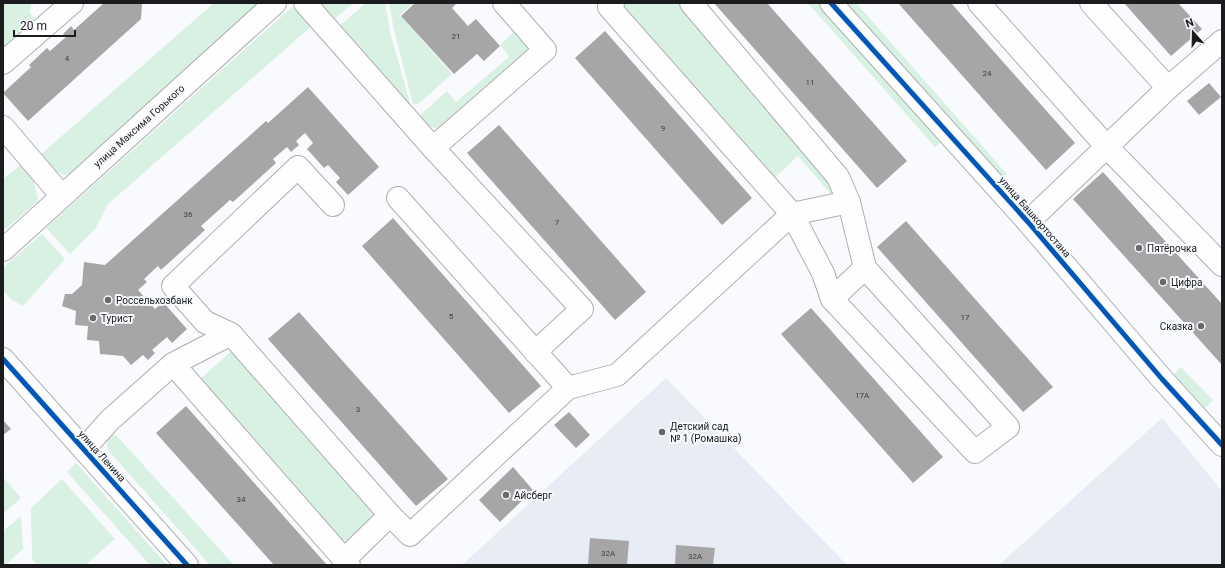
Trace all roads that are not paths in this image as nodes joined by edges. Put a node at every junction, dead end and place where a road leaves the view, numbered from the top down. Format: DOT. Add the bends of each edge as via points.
graph roads {
  1 [pos="72,3"];
  2 [pos="275,3"];
  3 [pos="305,3"];
  4 [pos="504,3"];
  5 [pos="613,3"];
  6 [pos="691,3"];
  7 [pos="831,3"];
  8 [pos="979,3"];
  9 [pos="1091,3"];
  10 [pos="1222,41"];
  11 [pos="3,63"];
  12 [pos="1168,88"];
  13 [pos="3,127"];
  14 [pos="1106,146"];
  15 [pos="433,148"];
  16 [pos="62,196"];
  17 [pos="398,198"];
  18 [pos="849,202"];
  19 [pos="333,206"];
  20 [pos="792,214"];
  21 [pos="1028,222"];
  22 [pos="3,250"];
  23 [pos="1222,265"];
  24 [pos="865,268"];
  25 [pos="832,299"];
  26 [pos="231,334"];
  27 [pos="535,352"];
  28 [pos="3,359"];
  29 [pos="173,364"];
  30 [pos="568,388"];
  31 [pos="1222,445"];
  32 [pos="84,449"];
  33 [pos="390,515"];
  34 [pos="346,562"];
  35 [pos="187,565"];
  1 -- 11 [label="street"];
  2 -- 16 [label="street, улица Максима Горького"];
  3 -- 15 [label="street"];
  4 -- 15 [label="street" via="545,50"];
  5 -- 20 [label="street" via="609,7"];
  6 -- 18 [label="street" via="838,177"];
  7 -- 21 [label="street, улица Башкортостана"];
  8 -- 14 [label="street"];
  9 -- 12 [label="street"];
  10 -- 12 [label="street"];
  12 -- 14 [label="street"];
  13 -- 16 [label="street"];
  14 -- 21 [label="street"];
  14 -- 23 [label="street"];
  15 -- 27 [label="street" via="582,309"];
  16 -- 22 [label="street, улица Максима Горького"];
  17 -- 27 [label="street"];
  18 -- 20 [label="street"];
  18 -- 24 [label="street"];
  19 -- 26 [label="street" via="298,167 173,286 205,322"];
  20 -- 25 [label="street" via="823,273"];
  20 -- 30 [label="street" via="617,375"];
  21 -- 31 [label="street, улица Башкортостана"];
  24 -- 25 [label="street"];
  24 -- 25 [label="street" via="1008,426 975,452"];
  26 -- 29 [label="street"];
  26 -- 33 [label="street"];
  27 -- 30 [label="street"];
  28 -- 32 [label="street, улица Ленина"];
  29 -- 32 [label="street" via="110,420"];
  29 -- 34 [label="street"];
  30 -- 33 [label="street" via="410,535"];
  32 -- 35 [label="street, улица Ленина"];
  33 -- 34 [label="street"];
}
